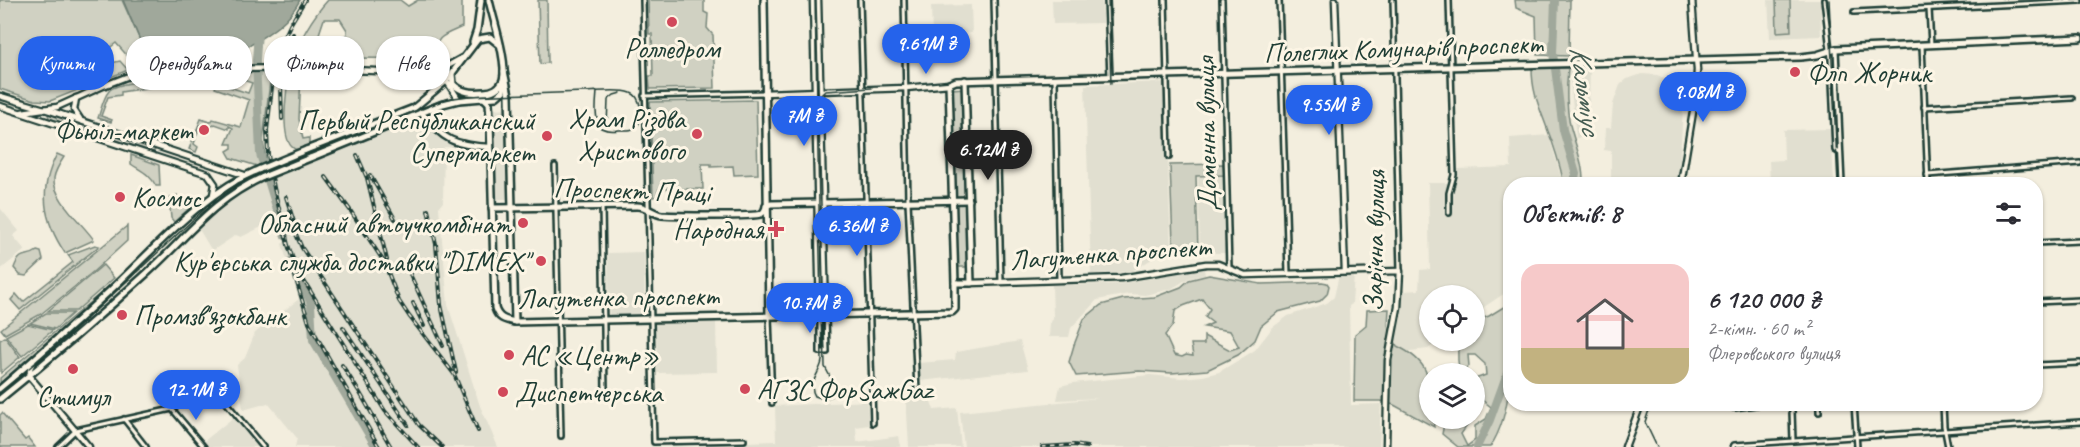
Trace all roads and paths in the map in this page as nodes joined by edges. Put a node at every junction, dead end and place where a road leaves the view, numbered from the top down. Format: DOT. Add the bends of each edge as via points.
graph roads {
  1 [pos="481,0"];
  2 [pos="489,0"];
  3 [pos="642,0"];
  4 [pos="764,0"];
  5 [pos="815,0"];
  6 [pos="860,0"];
  7 [pos="904,0"];
  8 [pos="994,0"];
  9 [pos="1107,0"];
  10 [pos="1165,0"];
  11 [pos="1222,0"];
  12 [pos="1280,0"];
  13 [pos="1335,0"];
  14 [pos="1393,0"];
  15 [pos="1449,0"];
  16 [pos="1692,0"];
  17 [pos="1824,0"];
  18 [pos="2080,1"];
  19 [pos="1929,9"];
  20 [pos="1854,12"];
  21 [pos="2080,38"];
  22 [pos="500,45"];
  23 [pos="1922,45"];
  24 [pos="1931,45"];
  25 [pos="1833,50"];
  26 [pos="468,51"];
  27 [pos="1696,59"];
  28 [pos="450,64"];
  29 [pos="1452,67"];
  30 [pos="1394,69"];
  31 [pos="376,71"];
  32 [pos="504,71"];
  33 [pos="1337,71"];
  34 [pos="453,73"];
  35 [pos="1282,73"];
  36 [pos="1224,75"];
  37 [pos="450,76"];
  38 [pos="1167,76"];
  39 [pos="1110,77"];
  40 [pos="1055,79"];
  41 [pos="965,80"];
  42 [pos="997,80"];
  43 [pos="450,83"];
  44 [pos="949,84"];
  45 [pos="450,87"];
  46 [pos="456,87"];
  47 [pos="906,88"];
  48 [pos="864,89"];
  49 [pos="434,90"];
  50 [pos="436,90"];
  51 [pos="817,90"];
  52 [pos="433,93"];
  53 [pos="764,93"];
  54 [pos="0,96"];
  55 [pos="644,96"];
  56 [pos="76,98"];
  57 [pos="2072,98"];
  58 [pos="485,99"];
  59 [pos="459,100"];
  60 [pos="0,106"];
  61 [pos="1924,107"];
  62 [pos="49,110"];
  63 [pos="19,112"];
  64 [pos="421,112"];
  65 [pos="82,121"];
  66 [pos="51,122"];
  67 [pos="156,147"];
  68 [pos="490,147"];
  69 [pos="170,152"];
  70 [pos="1840,153"];
  71 [pos="152,155"];
  72 [pos="1169,158"];
  73 [pos="166,160"];
  74 [pos="196,160"];
  75 [pos="2080,163"];
  76 [pos="207,164"];
  77 [pos="555,166"];
  78 [pos="193,169"];
  79 [pos="206,174"];
  80 [pos="244,176"];
  81 [pos="1927,176"];
  82 [pos="1682,177"];
  83 [pos="1842,177"];
  84 [pos="213,195"];
  85 [pos="952,200"];
  86 [pos="969,200"];
  87 [pos="908,201"];
  88 [pos="867,202"];
  89 [pos="820,203"];
  90 [pos="602,206"];
  91 [pos="766,206"];
  92 [pos="511,207"];
  93 [pos="556,207"];
  94 [pos="492,208"];
  95 [pos="647,208"];
  96 [pos="1449,213"];
  97 [pos="2080,241"];
  98 [pos="2043,243"];
  99 [pos="1229,268"];
  100 [pos="1400,271"];
  101 [pos="1345,272"];
  102 [pos="1288,273"];
  103 [pos="1059,281"];
  104 [pos="1000,282"];
  105 [pos="955,283"];
  106 [pos="971,283"];
  107 [pos="2080,300"];
  108 [pos="2043,302"];
  109 [pos="913,314"];
  110 [pos="869,315"];
  111 [pos="769,316"];
  112 [pos="823,316"];
  113 [pos="651,318"];
  114 [pos="604,320"];
  115 [pos="515,321"];
  116 [pos="559,321"];
  117 [pos="39,355"];
  118 [pos="2080,363"];
  119 [pos="2043,365"];
  120 [pos="38,368"];
  121 [pos="29,375"];
  122 [pos="210,382"];
  123 [pos="36,383"];
  124 [pos="0,389"];
  125 [pos="916,390"];
  126 [pos="605,391"];
  127 [pos="0,399"];
  128 [pos="772,403"];
  129 [pos="1638,411"];
  130 [pos="1792,411"];
  131 [pos="1854,411"];
  132 [pos="1944,411"];
  133 [pos="124,419"];
  134 [pos="2080,422"];
  135 [pos="873,423"];
  136 [pos="76,430"];
  137 [pos="1946,431"];
  138 [pos="561,436"];
  139 [pos="1856,437"];
  140 [pos="744,440"];
  141 [pos="1793,441"];
  142 [pos="57,447"];
  143 [pos="89,447"];
  144 [pos="146,447"];
  145 [pos="204,447"];
  146 [pos="263,447"];
  147 [pos="1386,447"];
  148 [pos="1625,447"];
  149 [pos="1734,447"];
  150 [pos="1857,447"];
  151 [pos="1948,447"];
  1 -- 26 [label="main road" via="477,30"];
  2 -- 22 [label="main road"];
  3 -- 55 [label="street"];
  4 -- 53 [label="main road"];
  5 -- 51 [label="street"];
  6 -- 48 [label="street"];
  7 -- 47 [label="street"];
  8 -- 42 [label="street"];
  9 -- 39 [label="street"];
  10 -- 38 [label="street"];
  11 -- 36 [label="street, Доменна вулиця"];
  12 -- 35 [label="street"];
  13 -- 33 [label="street"];
  14 -- 30 [label="street, Зарічна вулиця"];
  15 -- 29 [label="street"];
  16 -- 27 [label="street"];
  17 -- 25 [label="street" via="1824,18"];
  18 -- 19 [label="street"];
  19 -- 20 [label="street"];
  19 -- 24 [label="street"];
  21 -- 24 [label="main road, Полеглих Комунарів проспект"];
  22 -- 26 [label="main road" via="484,37"];
  22 -- 32 [label="main road"];
  23 -- 24 [label="main road, Полеглих Комунарів проспект"];
  23 -- 25 [label="main road, Полеглих Комунарів проспект"];
  23 -- 61 [label="street"];
  25 -- 27 [label="main road, Полеглих Комунарів проспект" via="1801,57"];
  25 -- 70 [label="street"];
  25 -- 70 [label="street" via="1835,150"];
  26 -- 28 [label="street"];
  26 -- 34 [label="main road"];
  27 -- 29 [label="main road, Полеглих Комунарів проспект"];
  27 -- 82 [label="street" via="1696,94"];
  29 -- 30 [label="main road, Полеглих Комунарів проспект"];
  29 -- 96 [label="street" via="1454,175"];
  30 -- 33 [label="main road, Полеглих Комунарів проспект"];
  30 -- 100 [label="street, Зарічна вулиця"];
  31 -- 56 [label="street, bridge" via="297,68 134,74"];
  32 -- 46 [label="main road" via="495,90 468,92"];
  32 -- 58 [label="main road" via="500,95"];
  32 -- 92 [label="main road" via="509,98"];
  33 -- 35 [label="main road, Полеглих Комунарів проспект"];
  33 -- 101 [label="street"];
  34 -- 37 [label="main road"];
  34 -- 46 [label="main road"];
  35 -- 36 [label="main road, Полеглих Комунарів проспект"];
  35 -- 102 [label="street"];
  36 -- 38 [label="main road, Полеглих Комунарів проспект"];
  36 -- 99 [label="street, Доменна вулиця"];
  38 -- 39 [label="main road, Полеглих Комунарів проспект"];
  38 -- 72 [label="street"];
  39 -- 40 [label="main road, Полеглих Комунарів проспект"];
  40 -- 42 [label="main road, Полеглих Комунарів проспект"];
  40 -- 103 [label="street"];
  41 -- 42 [label="main road, Полеглих Комунарів проспект"];
  41 -- 44 [label="main road, Полеглих Комунарів проспект"];
  41 -- 86 [label="main road"];
  42 -- 104 [label="street"];
  43 -- 46 [label="street"];
  44 -- 47 [label="street, Полеглих Комунарів проспект"];
  44 -- 85 [label="main road"];
  45 -- 59 [label="street"];
  47 -- 48 [label="street, Полеглих Комунарів проспект"];
  47 -- 87 [label="street"];
  48 -- 51 [label="street"];
  48 -- 88 [label="street"];
  49 -- 52 [label="street"];
  50 -- 52 [label="main road"];
  51 -- 53 [label="street"];
  51 -- 89 [label="street"];
  52 -- 80 [label="main road, bridge" via="402,113"];
  53 -- 55 [label="street"];
  53 -- 91 [label="main road"];
  54 -- 62 [label="street"];
  55 -- 95 [label="street"];
  56 -- 62 [label="street"];
  56 -- 65 [label="street" via="74,113"];
  57 -- 61 [label="street"];
  58 -- 59 [label="main road"];
  58 -- 68 [label="main road" via="489,103"];
  59 -- 64 [label="main road"];
  60 -- 63 [label="street"];
  61 -- 81 [label="street"];
  62 -- 63 [label="street"];
  62 -- 65 [label="street"];
  62 -- 66 [label="street" via="46,116"];
  63 -- 66 [label="street"];
  64 -- 68 [label="street" via="453,142"];
  64 -- 120 [label="main road, bridge" via="240,188 195,224 146,274"];
  65 -- 67 [label="street"];
  66 -- 71 [label="street"];
  67 -- 69 [label="street"];
  67 -- 71 [label="street" via="158,153"];
  68 -- 94 [label="main road"];
  69 -- 73 [label="street" via="164,155"];
  69 -- 74 [label="street"];
  70 -- 83 [label="street"];
  71 -- 73 [label="street"];
  73 -- 78 [label="street"];
  74 -- 76 [label="street"];
  74 -- 78 [label="street"];
  75 -- 81 [label="street"];
  76 -- 79 [label="street"];
  76 -- 80 [label="street"];
  77 -- 93 [label="street"];
  78 -- 79 [label="street"];
  79 -- 84 [label="street" via="215,184"];
  80 -- 84 [label="main road"];
  84 -- 117 [label="main road"];
  85 -- 86 [label="main road, Проспект Праці"];
  85 -- 87 [label="main road, Проспект Праці"];
  85 -- 105 [label="main road"];
  86 -- 106 [label="main road"];
  87 -- 88 [label="main road, Проспект Праці"];
  87 -- 109 [label="street"];
  88 -- 89 [label="main road, Проспект Праці"];
  88 -- 110 [label="street"];
  89 -- 91 [label="main road, Проспект Праці"];
  89 -- 112 [label="street"];
  90 -- 93 [label="main road, Проспект Праці"];
  90 -- 95 [label="main road, Проспект Праці"];
  90 -- 114 [label="street"];
  91 -- 95 [label="main road, Проспект Праці" via="758,215 660,215"];
  91 -- 111 [label="main road"];
  92 -- 93 [label="main road, Проспект Праці"];
  92 -- 94 [label="main road, Проспект Праці"];
  92 -- 115 [label="main road"];
  93 -- 116 [label="street"];
  94 -- 115 [label="main road, Лагутенка проспект" via="495,308 499,316"];
  95 -- 113 [label="street"];
  97 -- 98 [label="street"];
  99 -- 102 [label="street, Лагутенка проспект" via="1245,275"];
  99 -- 103 [label="street, Лагутенка проспект" via="1206,264 1121,278"];
  100 -- 101 [label="street, Лагутенка проспект"];
  100 -- 147 [label="street, Зарічна вулиця" via="1388,360"];
  101 -- 102 [label="street, Лагутенка проспект"];
  103 -- 104 [label="street, Лагутенка проспект"];
  104 -- 106 [label="street, Лагутенка проспект"];
  105 -- 106 [label="main road, Лагутенка проспект"];
  105 -- 109 [label="main road, Лагутенка проспект" via="955,311"];
  107 -- 108 [label="street"];
  109 -- 110 [label="main road, Лагутенка проспект"];
  109 -- 125 [label="street"];
  110 -- 112 [label="main road, Лагутенка проспект"];
  110 -- 135 [label="street"];
  111 -- 112 [label="main road, Лагутенка проспект"];
  111 -- 113 [label="main road, Лагутенка проспект"];
  111 -- 128 [label="street"];
  112 -- 112 [label="street" via="820,352 827,352"];
  113 -- 114 [label="main road, Лагутенка проспект"];
  113 -- 140 [label="street" via="654,442"];
  114 -- 116 [label="main road, Лагутенка проспект"];
  114 -- 126 [label="street"];
  115 -- 116 [label="main road, Лагутенка проспект"];
  116 -- 138 [label="street"];
  117 -- 121 [label="street"];
  117 -- 124 [label="main road"];
  118 -- 119 [label="street"];
  120 -- 121 [label="main road"];
  120 -- 123 [label="street"];
  121 -- 123 [label="street"];
  121 -- 127 [label="main road"];
  122 -- 146 [label="street"];
  123 -- 136 [label="street"];
  129 -- 148 [label="street"];
  130 -- 141 [label="street"];
  131 -- 139 [label="street"];
  132 -- 137 [label="street"];
  133 -- 136 [label="street"];
  133 -- 144 [label="street"];
  133 -- 145 [label="street" via="172,409"];
  134 -- 137 [label="street"];
  136 -- 142 [label="street"];
  136 -- 143 [label="street"];
  137 -- 139 [label="street"];
  137 -- 151 [label="street"];
  139 -- 141 [label="street"];
  139 -- 150 [label="street"];
  141 -- 149 [label="street"];
}
